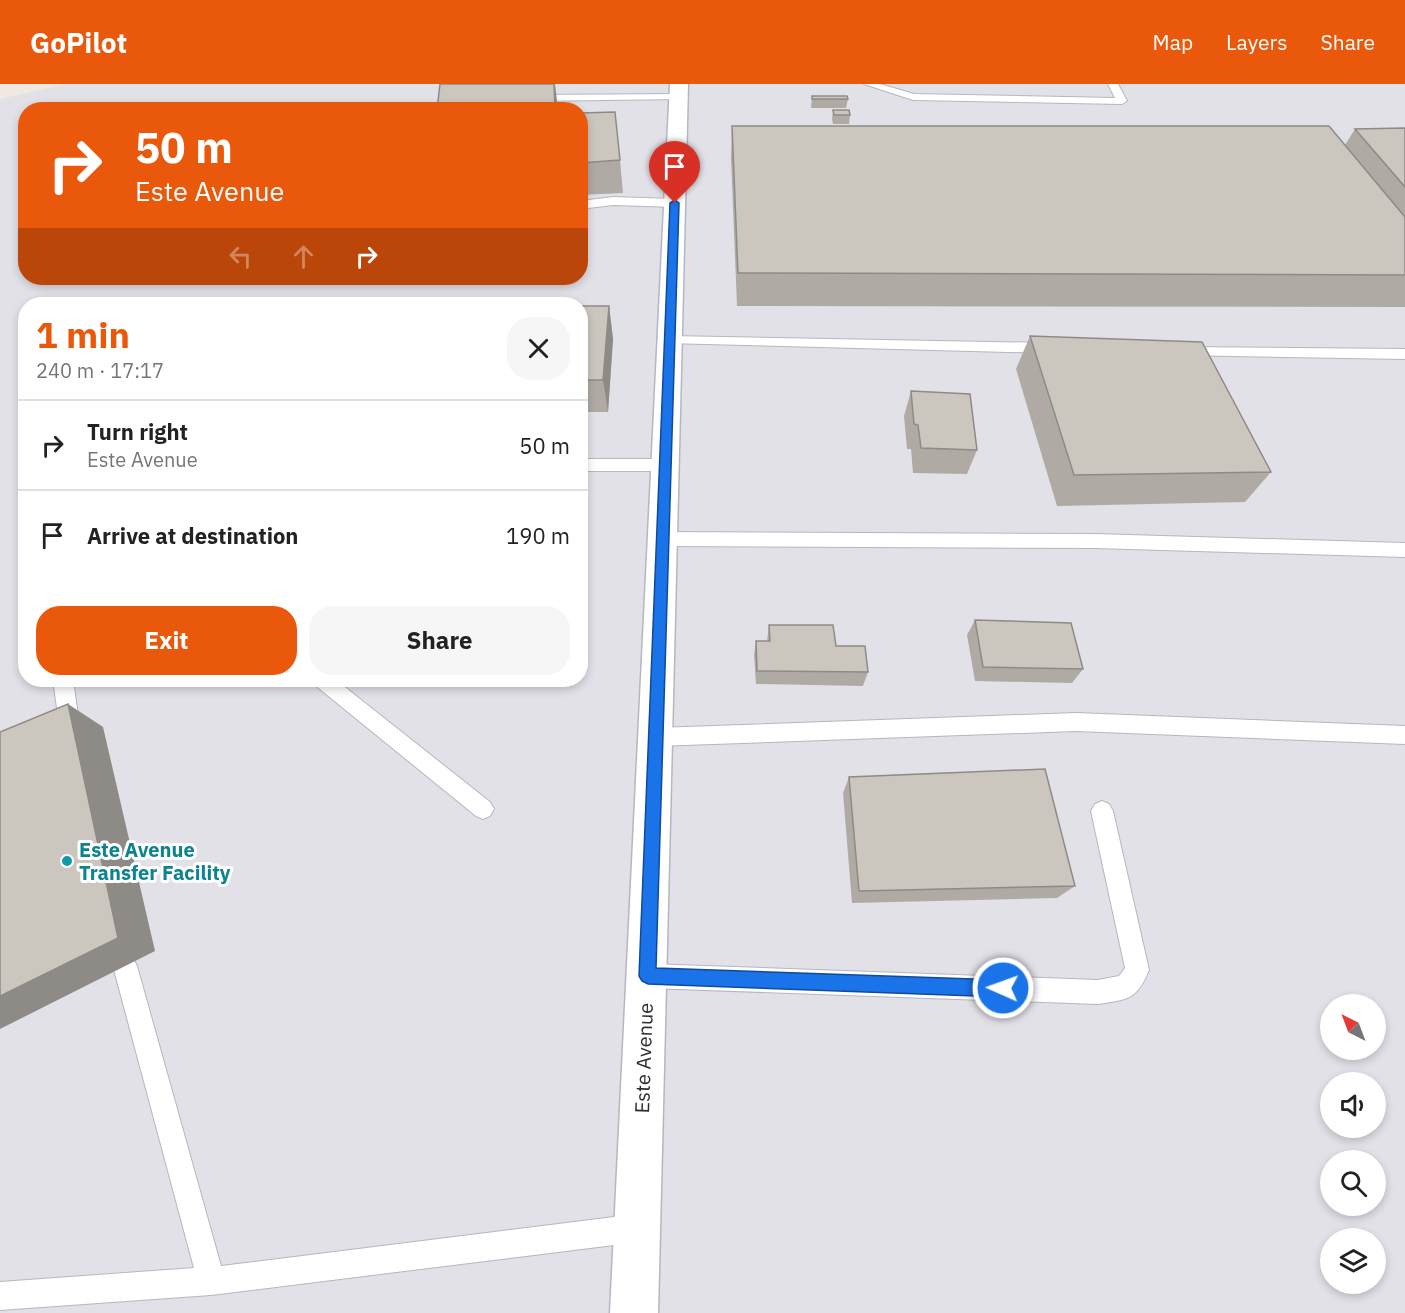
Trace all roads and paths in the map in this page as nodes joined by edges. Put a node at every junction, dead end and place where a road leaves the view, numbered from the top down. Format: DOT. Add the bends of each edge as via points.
graph roads {
  1 [pos="869,84"];
  2 [pos="1113,84"];
  3 [pos="679,90"];
  4 [pos="525,98"];
  5 [pos="675,203"];
  6 [pos="588,204"];
  7 [pos="670,340"];
  8 [pos="1062,349"];
  9 [pos="1165,351"];
  10 [pos="1405,354"];
  11 [pos="588,465"];
  12 [pos="665,465"];
  13 [pos="662,539"];
  14 [pos="1405,550"];
  15 [pos="64,687"];
  16 [pos="333,687"];
  17 [pos="1405,735"];
  18 [pos="656,738"];
  19 [pos="72,741"];
  20 [pos="483,809"];
  21 [pos="1102,812"];
  22 [pos="125,966"];
  23 [pos="648,976"];
  24 [pos="638,1228"];
  25 [pos="211,1281"];
  26 [pos="0,1296"];
  27 [pos="634,1313"];
  1 -- 2 [label="lane" via="912,97 1122,101"];
  3 -- 4 [label="lane"];
  3 -- 5 [label="street, Este Avenue"];
  5 -- 6 [label="lane"];
  5 -- 7 [label="street, Este Avenue"];
  7 -- 8 [label="lane"];
  7 -- 12 [label="street, Este Avenue"];
  9 -- 10 [label="lane"];
  11 -- 12 [label="lane"];
  12 -- 13 [label="street, Este Avenue"];
  13 -- 14 [label="lane" via="1095,541"];
  13 -- 18 [label="street, Este Avenue"];
  15 -- 19 [label="lane"];
  16 -- 20 [label="lane"];
  17 -- 18 [label="lane" via="1076,722"];
  18 -- 23 [label="street, Este Avenue"];
  21 -- 23 [label="lane" via="1137,970 1126,987 1098,992"];
  22 -- 25 [label="lane"];
  23 -- 24 [label="street, Este Avenue"];
  24 -- 25 [label="lane"];
  24 -- 27 [label="street, Este Avenue"];
  25 -- 26 [label="lane"];
}
